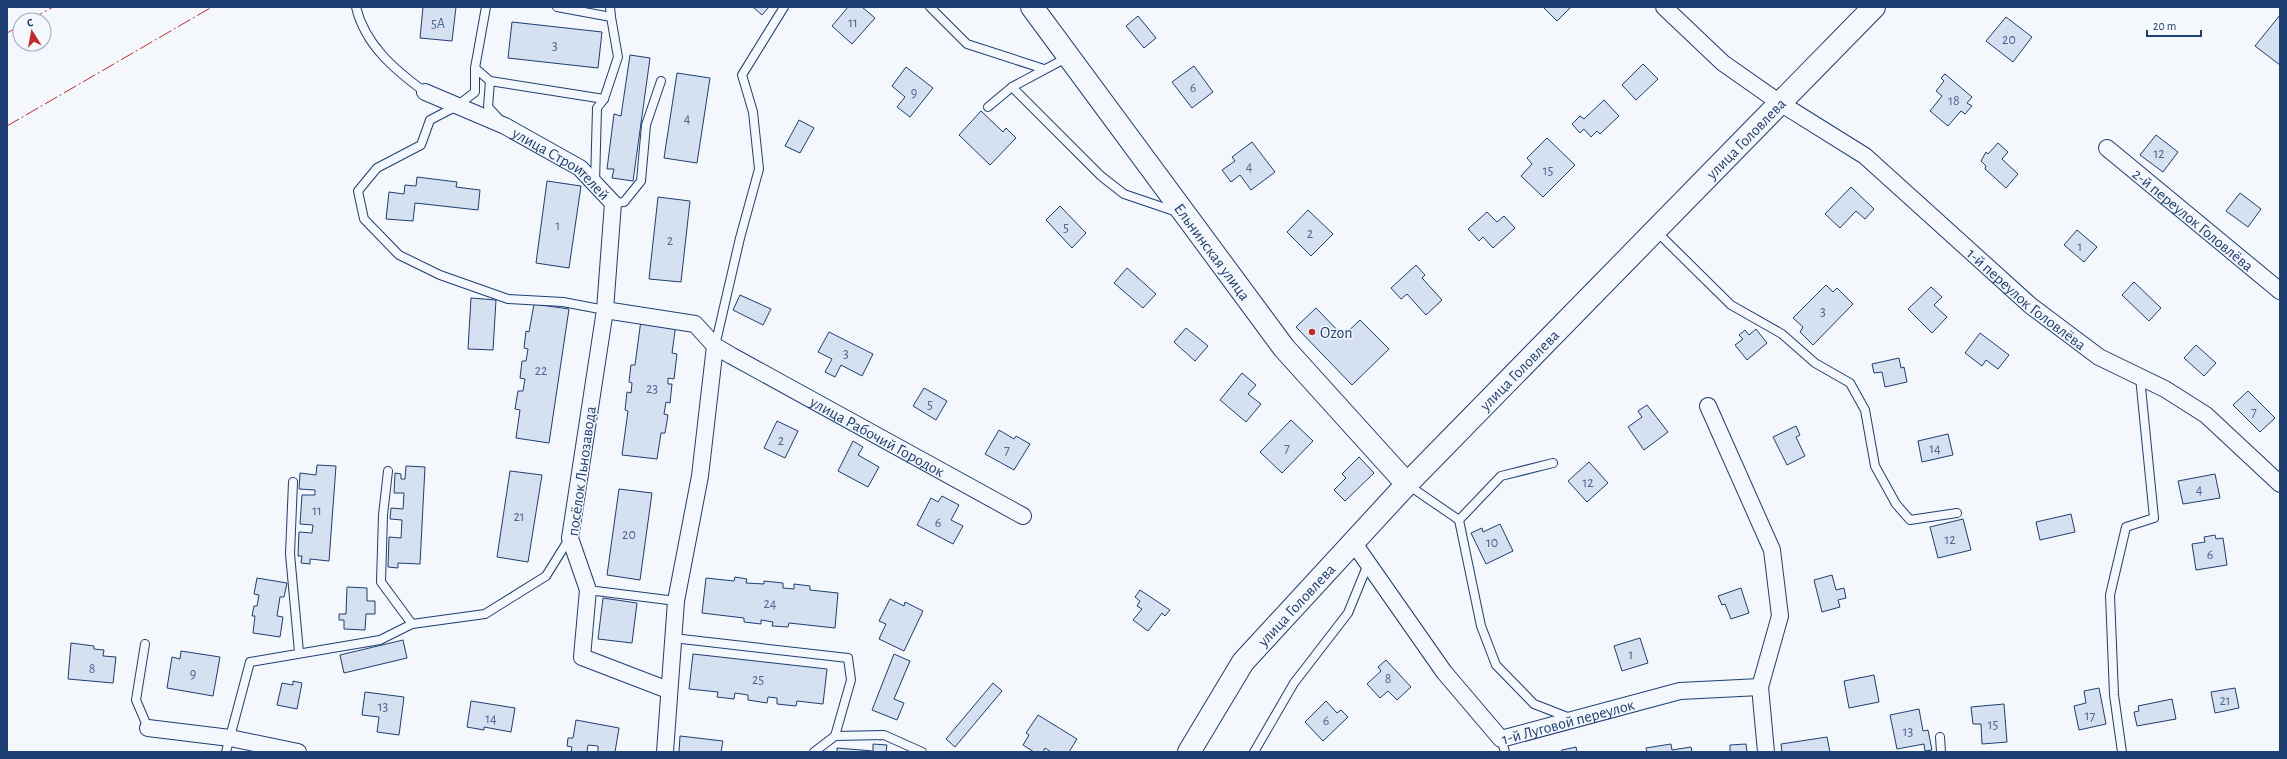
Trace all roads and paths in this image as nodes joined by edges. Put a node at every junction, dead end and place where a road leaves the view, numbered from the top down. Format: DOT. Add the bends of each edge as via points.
graph roads {
  1 [pos="356,7"];
  2 [pos="486,7"];
  3 [pos="557,7"];
  4 [pos="610,7"];
  5 [pos="784,7"];
  6 [pos="930,7"];
  7 [pos="1032,7"];
  8 [pos="1664,7"];
  9 [pos="1874,7"];
  10 [pos="611,17"];
  11 [pos="1069,56"];
  12 [pos="475,68"];
  13 [pos="1044,69"];
  14 [pos="490,81"];
  15 [pos="661,81"];
  16 [pos="1012,87"];
  17 [pos="425,92"];
  18 [pos="604,98"];
  19 [pos="1780,104"];
  20 [pos="457,106"];
  21 [pos="988,107"];
  22 [pos="505,126"];
  23 [pos="2107,148"];
  24 [pos="595,184"];
  25 [pos="612,203"];
  26 [pos="1185,214"];
  27 [pos="1656,230"];
  28 [pos="2280,291"];
  29 [pos="605,310"];
  30 [pos="715,346"];
  31 [pos="2140,377"];
  32 [pos="1708,406"];
  33 [pos="1552,463"];
  34 [pos="388,471"];
  35 [pos="293,482"];
  36 [pos="1407,484"];
  37 [pos="2280,484"];
  38 [pos="1957,513"];
  39 [pos="1023,516"];
  40 [pos="1459,520"];
  41 [pos="570,538"];
  42 [pos="1353,542"];
  43 [pos="1368,564"];
  44 [pos="588,590"];
  45 [pos="676,601"];
  46 [pos="412,624"];
  47 [pos="673,638"];
  48 [pos="145,644"];
  49 [pos="299,652"];
  50 [pos="1760,687"];
  51 [pos="668,690"];
  52 [pos="1572,719"];
  53 [pos="148,728"];
  54 [pos="835,736"];
  55 [pos="1940,737"];
  56 [pos="228,745"];
  57 [pos="1503,745"];
  58 [pos="817,751"];
  59 [pos="298,752"];
  60 [pos="665,752"];
  61 [pos="922,752"];
  62 [pos="1190,752"];
  63 [pos="1254,752"];
  64 [pos="1766,752"];
  65 [pos="1941,752"];
  66 [pos="2122,752"];
  1 -- 17 [label="lane" via="360,24 381,55"];
  2 -- 12 [label="lane"];
  3 -- 10 [label="lane"];
  4 -- 10 [label="lane"];
  5 -- 30 [label="lane" via="742,75 753,112 760,169 740,238"];
  6 -- 13 [label="lane" via="967,44"];
  7 -- 11 [label="main road, Ельнинская улица"];
  8 -- 19 [label="street, 1-й переулок Головлёва" via="1723,63"];
  9 -- 19 [label="main road, улица Головлева"];
  10 -- 18 [label="lane" via="618,57"];
  11 -- 13 [label="lane"];
  11 -- 26 [label="main road, Ельнинская улица"];
  12 -- 14 [label="lane"];
  12 -- 20 [label="lane" via="475,92"];
  13 -- 16 [label="lane"];
  14 -- 18 [label="lane"];
  14 -- 22 [label="lane" via="488,107"];
  15 -- 25 [label="lane" via="646,125 641,181 624,202"];
  16 -- 21 [label="lane"];
  16 -- 26 [label="lane" via="1101,176 1124,194"];
  17 -- 20 [label="street, улица Строителей"];
  18 -- 24 [label="lane" via="597,108"];
  19 -- 27 [label="main road, улица Головлева"];
  19 -- 31 [label="street, 1-й переулок Головлёва" via="1865,156 2031,306 2099,357"];
  20 -- 22 [label="street, улица Строителей"];
  20 -- 29 [label="lane" via="430,120 421,145 376,168 358,191 364,219 399,255 440,275 508,299 563,302"];
  22 -- 24 [label="street, улица Строителей" via="580,168"];
  23 -- 28 [label="street, 2-й переулок Головлёва"];
  24 -- 25 [label="street, улица Строителей"];
  25 -- 29 [label="street, улица Строителей"];
  26 -- 36 [label="main road, Ельнинская улица" via="1284,348"];
  27 -- 36 [label="main road, улица Головлева"];
  27 -- 38 [label="lane" via="1731,305 1782,334 1814,363 1850,383 1865,410 1875,466 1896,504 1910,520"];
  29 -- 30 [label="street, улица Рабочий Городок" via="695,324"];
  29 -- 41 [label="street, посёлок Льнозавода"];
  30 -- 39 [label="street, улица Рабочий Городок"];
  30 -- 45 [label="street" via="700,476"];
  31 -- 37 [label="street, 1-й переулок Головлёва" via="2206,414"];
  31 -- 66 [label="lane" via="2154,518 2126,527 2110,595 2114,695"];
  32 -- 50 [label="street" via="1772,550 1780,616"];
  33 -- 40 [label="lane" via="1502,476"];
  34 -- 46 [label="lane" via="383,515 381,582"];
  35 -- 49 [label="lane" via="290,554"];
  36 -- 40 [label="lane"];
  36 -- 42 [label="main road, улица Головлева"];
  40 -- 52 [label="lane" via="1481,626 1496,665 1534,704"];
  41 -- 44 [label="street, посёлок Льнозавода"];
  41 -- 46 [label="lane" via="546,576 485,614"];
  42 -- 43 [label="street, 1-й Луговой переулок"];
  42 -- 62 [label="main road, улица Головлева" via="1243,662"];
  43 -- 57 [label="street, 1-й Луговой переулок" via="1444,672"];
  43 -- 63 [label="lane" via="1348,613 1294,683"];
  44 -- 45 [label="lane"];
  44 -- 51 [label="street, посёлок Льнозавода" via="582,657"];
  45 -- 47 [label="street"];
  46 -- 49 [label="lane" via="380,640"];
  47 -- 51 [label="street"];
  47 -- 54 [label="lane" via="848,658 851,680"];
  48 -- 53 [label="lane" via="136,700"];
  49 -- 56 [label="lane" via="250,662"];
  50 -- 52 [label="street, 1-й Луговой переулок" via="1680,691"];
  50 -- 64 [label="street"];
  51 -- 60 [label="street"];
  52 -- 57 [label="street, 1-й Луговой переулок"];
  53 -- 56 [label="street"];
  54 -- 58 [label="lane"];
  54 -- 61 [label="lane" via="884,736"];
  55 -- 65 [label="lane"];
  56 -- 59 [label="street"];
}
